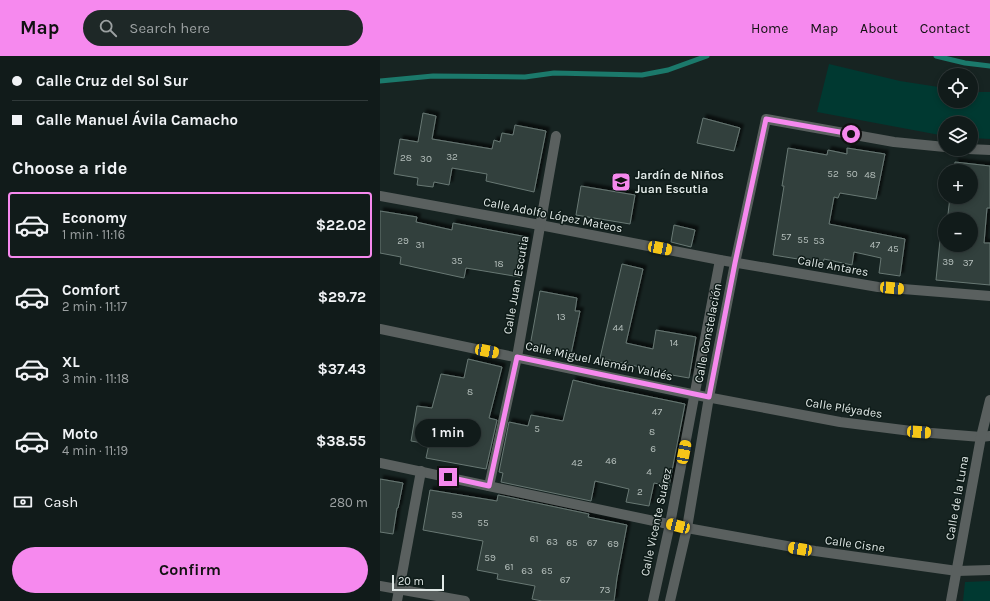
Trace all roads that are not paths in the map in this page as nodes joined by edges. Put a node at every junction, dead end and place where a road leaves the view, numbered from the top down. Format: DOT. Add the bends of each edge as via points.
graph roads {
  1 [pos="556,136"];
  2 [pos="938,146"];
  3 [pos="978,149"];
  4 [pos="990,150"];
  5 [pos="380,196"];
  6 [pos="540,225"];
  7 [pos="720,260"];
  8 [pos="735,263"];
  9 [pos="990,296"];
  10 [pos="380,329"];
  11 [pos="517,357"];
  12 [pos="696,395"];
  13 [pos="709,397"];
  14 [pos="990,400"];
  15 [pos="985,437"];
  16 [pos="380,463"];
  17 [pos="421,471"];
  18 [pos="489,486"];
  19 [pos="670,524"];
  20 [pos="687,528"];
  21 [pos="990,570"];
  22 [pos="957,571"];
  23 [pos="380,586"];
  24 [pos="399,589"];
  25 [pos="397,601"];
  26 [pos="465,601"];
  27 [pos="653,601"];
  28 [pos="670,601"];
  29 [pos="951,601"];
  1 -- 6 [label="street, Calle Juan Escutia"];
  2 -- 8 [label="street, Calle Constelación" via="894,142 766,119"];
  3 -- 4 [label="street"];
  5 -- 6 [label="street, Calle Adolfo López Mateos"];
  6 -- 7 [label="street, Calle Adolfo López Mateos"];
  6 -- 11 [label="street, Calle Juan Escutia"];
  7 -- 8 [label="street, Calle Antares"];
  7 -- 12 [label="street, Calle Vicente Suárez"];
  8 -- 9 [label="street, Calle Antares" via="878,287"];
  8 -- 13 [label="street, Calle Constelación"];
  10 -- 11 [label="street, Calle Miguel Alemán Valdés"];
  11 -- 12 [label="street, Calle Miguel Alemán Valdés"];
  11 -- 18 [label="street, Calle Juan Escutia"];
  12 -- 13 [label="street, Calle Pléyades"];
  12 -- 19 [label="street, Calle Vicente Suárez"];
  13 -- 15 [label="street, Calle Pléyades" via="840,422"];
  13 -- 20 [label="street, Calle Constelación"];
  14 -- 15 [label="street, Calle de la Luna"];
  15 -- 22 [label="street, Calle de la Luna"];
  16 -- 17 [label="street, Calle Cisne"];
  17 -- 18 [label="street, Calle Cisne"];
  17 -- 24 [label="street"];
  18 -- 19 [label="street, Calle Cisne"];
  19 -- 20 [label="street, Calle Cisne"];
  19 -- 27 [label="street, Calle Vicente Suárez"];
  20 -- 22 [label="street, Calle Cisne" via="814,551"];
  20 -- 28 [label="street, Calle Constelación"];
  21 -- 22 [label="street, Calle Cisne"];
  22 -- 29 [label="street, Calle de la Luna"];
  23 -- 24 [label="street"];
  24 -- 25 [label="street"];
  24 -- 26 [label="street"];
}
